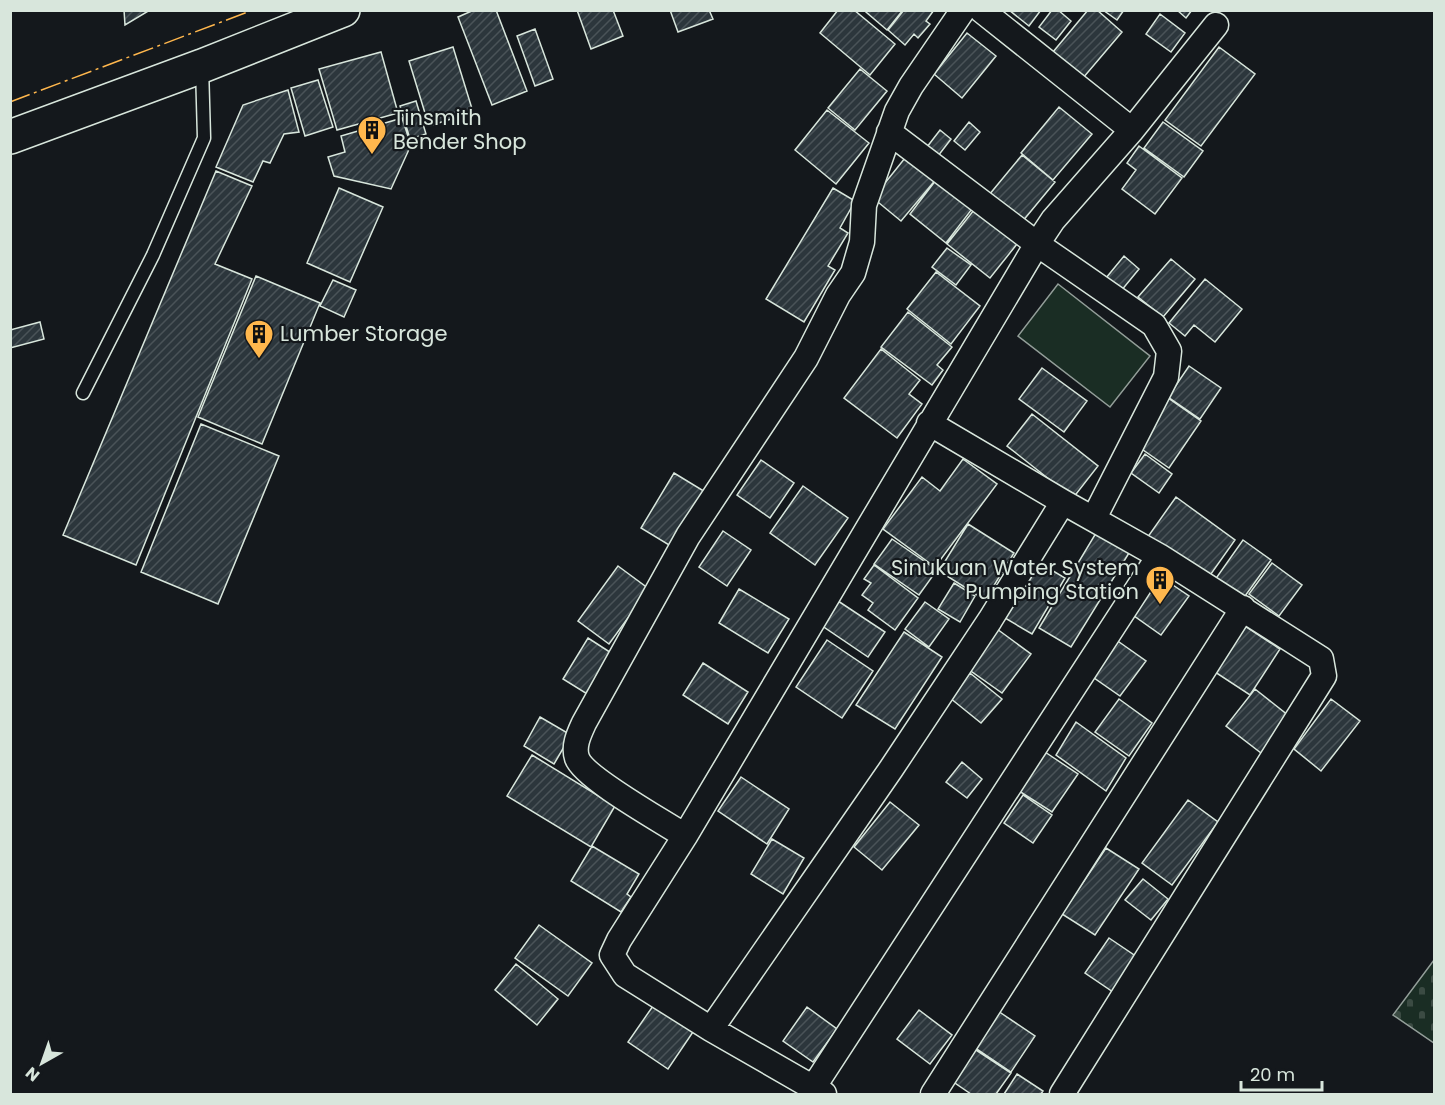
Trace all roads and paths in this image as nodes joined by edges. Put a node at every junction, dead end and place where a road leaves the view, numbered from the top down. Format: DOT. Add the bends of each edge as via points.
graph roads {
  1 [pos="343,10"];
  2 [pos="963,10"];
  3 [pos="981,10"];
  4 [pos="1216,25"];
  5 [pos="202,66"];
  6 [pos="1132,130"];
  7 [pos="890,132"];
  8 [pos="10,137"];
  9 [pos="1036,244"];
  10 [pos="83,393"];
  11 [pos="929,423"];
  12 [pos="1063,502"];
  13 [pos="1094,518"];
  14 [pos="1159,556"];
  15 [pos="1243,608"];
  16 [pos="686,836"];
  17 [pos="711,1029"];
  18 [pos="818,1091"];
  19 [pos="933,1095"];
  20 [pos="1062,1095"];
  1 -- 5 [label="highway"];
  2 -- 7 [label="street" via="911,86"];
  3 -- 6 [label="street"];
  4 -- 6 [label="street"];
  5 -- 8 [label="highway"];
  5 -- 10 [label="lane" via="204,138 153,255"];
  6 -- 9 [label="street"];
  7 -- 9 [label="street"];
  7 -- 16 [label="street" via="864,205 862,242 853,273 806,358 688,536 576,742 577,759 593,777"];
  9 -- 11 [label="street"];
  9 -- 13 [label="street" via="1154,325 1169,351 1166,377"];
  11 -- 12 [label="street"];
  11 -- 16 [label="street"];
  12 -- 13 [label="street"];
  12 -- 17 [label="street" via="964,660"];
  13 -- 14 [label="street"];
  14 -- 15 [label="street"];
  14 -- 18 [label="street"];
  15 -- 19 [label="street"];
  15 -- 20 [label="street" via="1321,659 1324,676"];
  16 -- 17 [label="street" via="612,956 625,975"];
  17 -- 18 [label="street"];
}
